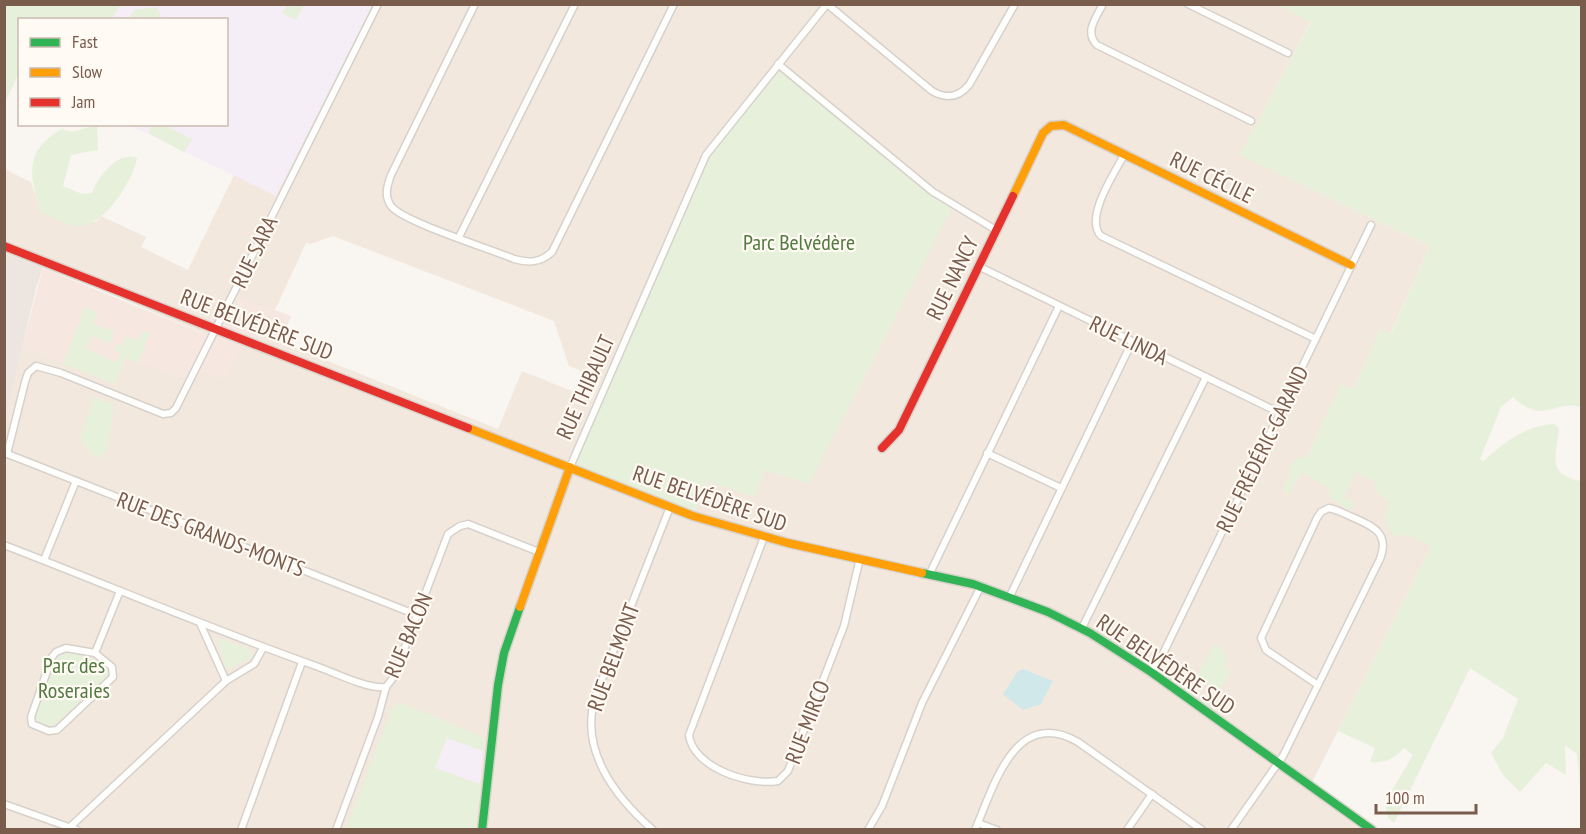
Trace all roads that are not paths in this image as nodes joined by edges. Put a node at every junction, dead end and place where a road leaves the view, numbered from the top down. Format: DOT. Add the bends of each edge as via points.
graph roads {
  1 [pos="378,4"];
  2 [pos="476,4"];
  3 [pos="575,4"];
  4 [pos="674,4"];
  5 [pos="827,4"];
  6 [pos="1015,4"];
  7 [pos="1103,4"];
  8 [pos="1188,4"];
  9 [pos="1288,53"];
  10 [pos="778,64"];
  11 [pos="1251,121"];
  12 [pos="1055,125"];
  13 [pos="1124,155"];
  14 [pos="1371,225"];
  15 [pos="996,230"];
  16 [pos="459,237"];
  17 [pos="4,246"];
  18 [pos="978,266"];
  19 [pos="1352,266"];
  20 [pos="1059,306"];
  21 [pos="216,328"];
  22 [pos="1316,339"];
  23 [pos="1132,342"];
  24 [pos="1206,377"];
  25 [pos="1280,413"];
  26 [pos="882,448"];
  27 [pos="987,453"];
  28 [pos="6,454"];
  29 [pos="570,467"];
  30 [pos="76,481"];
  31 [pos="1061,488"];
  32 [pos="670,507"];
  33 [pos="764,537"];
  34 [pos="4,544"];
  35 [pos="539,552"];
  36 [pos="860,558"];
  37 [pos="44,560"];
  38 [pos="930,573"];
  39 [pos="981,586"];
  40 [pos="120,591"];
  41 [pos="1010,596"];
  42 [pos="417,615"];
  43 [pos="200,623"];
  44 [pos="1082,628"];
  45 [pos="263,648"];
  46 [pos="95,653"];
  47 [pos="302,662"];
  48 [pos="1151,672"];
  49 [pos="226,681"];
  50 [pos="1318,685"];
  51 [pos="386,687"];
  52 [pos="1278,763"];
  53 [pos="1152,794"];
  54 [pos="4,804"];
  55 [pos="977,826"];
  56 [pos="74,828"];
  57 [pos="241,830"];
  58 [pos="336,830"];
  59 [pos="482,830"];
  60 [pos="653,830"];
  61 [pos="868,830"];
  62 [pos="997,830"];
  63 [pos="1127,830"];
  64 [pos="1202,830"];
  65 [pos="1232,830"];
  66 [pos="1372,830"];
  1 -- 21 [label="street, RUE SARA"];
  2 -- 16 [label="street" via="390,175 386,192 393,208"];
  3 -- 16 [label="street"];
  4 -- 16 [label="street" via="552,252 531,262"];
  5 -- 6 [label="street" via="932,92 946,97 960,94 969,86"];
  5 -- 10 [label="street, RUE THIBAULT"];
  7 -- 11 [label="street" via="1090,31 1097,45"];
  8 -- 9 [label="street"];
  10 -- 15 [label="street" via="933,192"];
  10 -- 29 [label="street, RUE THIBAULT" via="703,161"];
  12 -- 13 [label="street, RUE CÉCILE" via="1064,125"];
  12 -- 15 [label="street, RUE NANCY" via="1043,133"];
  13 -- 19 [label="street, RUE CÉCILE"];
  13 -- 22 [label="street" via="1094,218 1095,231"];
  14 -- 19 [label="street, RUE FRÉDÉRIC-GARAND"];
  15 -- 18 [label="street, RUE NANCY"];
  17 -- 21 [label="street, RUE BELVÉDÈRE SUD"];
  18 -- 20 [label="street, RUE LINDA"];
  18 -- 26 [label="street, RUE NANCY" via="898,430"];
  19 -- 22 [label="street, RUE FRÉDÉRIC-GARAND"];
  20 -- 23 [label="street, RUE LINDA"];
  20 -- 27 [label="street"];
  21 -- 28 [label="street, RUE SARA" via="176,408 168,414 48,368 34,367 25,382"];
  21 -- 29 [label="street, RUE BELVÉDÈRE SUD"];
  22 -- 25 [label="street, RUE FRÉDÉRIC-GARAND"];
  23 -- 24 [label="street, RUE LINDA"];
  23 -- 31 [label="street"];
  24 -- 25 [label="street, RUE LINDA"];
  24 -- 44 [label="street"];
  25 -- 48 [label="street, RUE FRÉDÉRIC-GARAND"];
  27 -- 31 [label="street"];
  27 -- 38 [label="street"];
  28 -- 30 [label="street, RUE DES GRANDS-MONTS"];
  29 -- 32 [label="street, RUE BELVÉDÈRE SUD"];
  29 -- 35 [label="street, RUE THIBAULT"];
  30 -- 37 [label="street"];
  30 -- 42 [label="street, RUE DES GRANDS-MONTS"];
  31 -- 41 [label="street"];
  32 -- 33 [label="street, RUE BELVÉDÈRE SUD"];
  32 -- 60 [label="street, RUE BELMONT" via="596,695 590,724 592,743 603,770"];
  33 -- 36 [label="street, RUE BELVÉDÈRE SUD"];
  33 -- 36 [label="street, RUE MIRCO" via="689,735 692,745 706,760 724,772 750,781 778,781 788,771 846,620"];
  34 -- 37 [label="street"];
  35 -- 42 [label="street, RUE BACON" via="475,526 453,529"];
  35 -- 59 [label="street, RUE THIBAULT" via="500,672"];
  36 -- 38 [label="street, RUE BELVÉDÈRE SUD"];
  37 -- 40 [label="street"];
  38 -- 39 [label="street, RUE BELVÉDÈRE SUD"];
  39 -- 41 [label="street, RUE BELVÉDÈRE SUD"];
  39 -- 61 [label="street" via="922,703 882,806"];
  40 -- 43 [label="street"];
  40 -- 46 [label="street"];
  41 -- 44 [label="street, RUE BELVÉDÈRE SUD"];
  42 -- 51 [label="street, RUE BACON"];
  43 -- 45 [label="street"];
  43 -- 49 [label="street"];
  44 -- 48 [label="street, RUE BELVÉDÈRE SUD"];
  45 -- 47 [label="street"];
  45 -- 49 [label="street" via="254,664"];
  46 -- 46 [label="street" via="66,648 54,654 31,717 35,727 57,729 110,682 112,667"];
  47 -- 51 [label="street"];
  47 -- 57 [label="street"];
  48 -- 52 [label="street, RUE BELVÉDÈRE SUD"];
  49 -- 56 [label="street"];
  50 -- 50 [label="street" via="1384,549 1383,537 1375,528 1334,509 1321,512 1261,638 1266,650"];
  50 -- 52 [label="street"];
  51 -- 58 [label="street, RUE BACON"];
  52 -- 65 [label="street"];
  52 -- 66 [label="street, RUE BELVÉDÈRE SUD"];
  53 -- 55 [label="street" via="1072,738 1043,734 1028,738 1011,753"];
  53 -- 63 [label="street"];
  53 -- 64 [label="street"];
  54 -- 56 [label="street"];
  55 -- 62 [label="street"];
}
